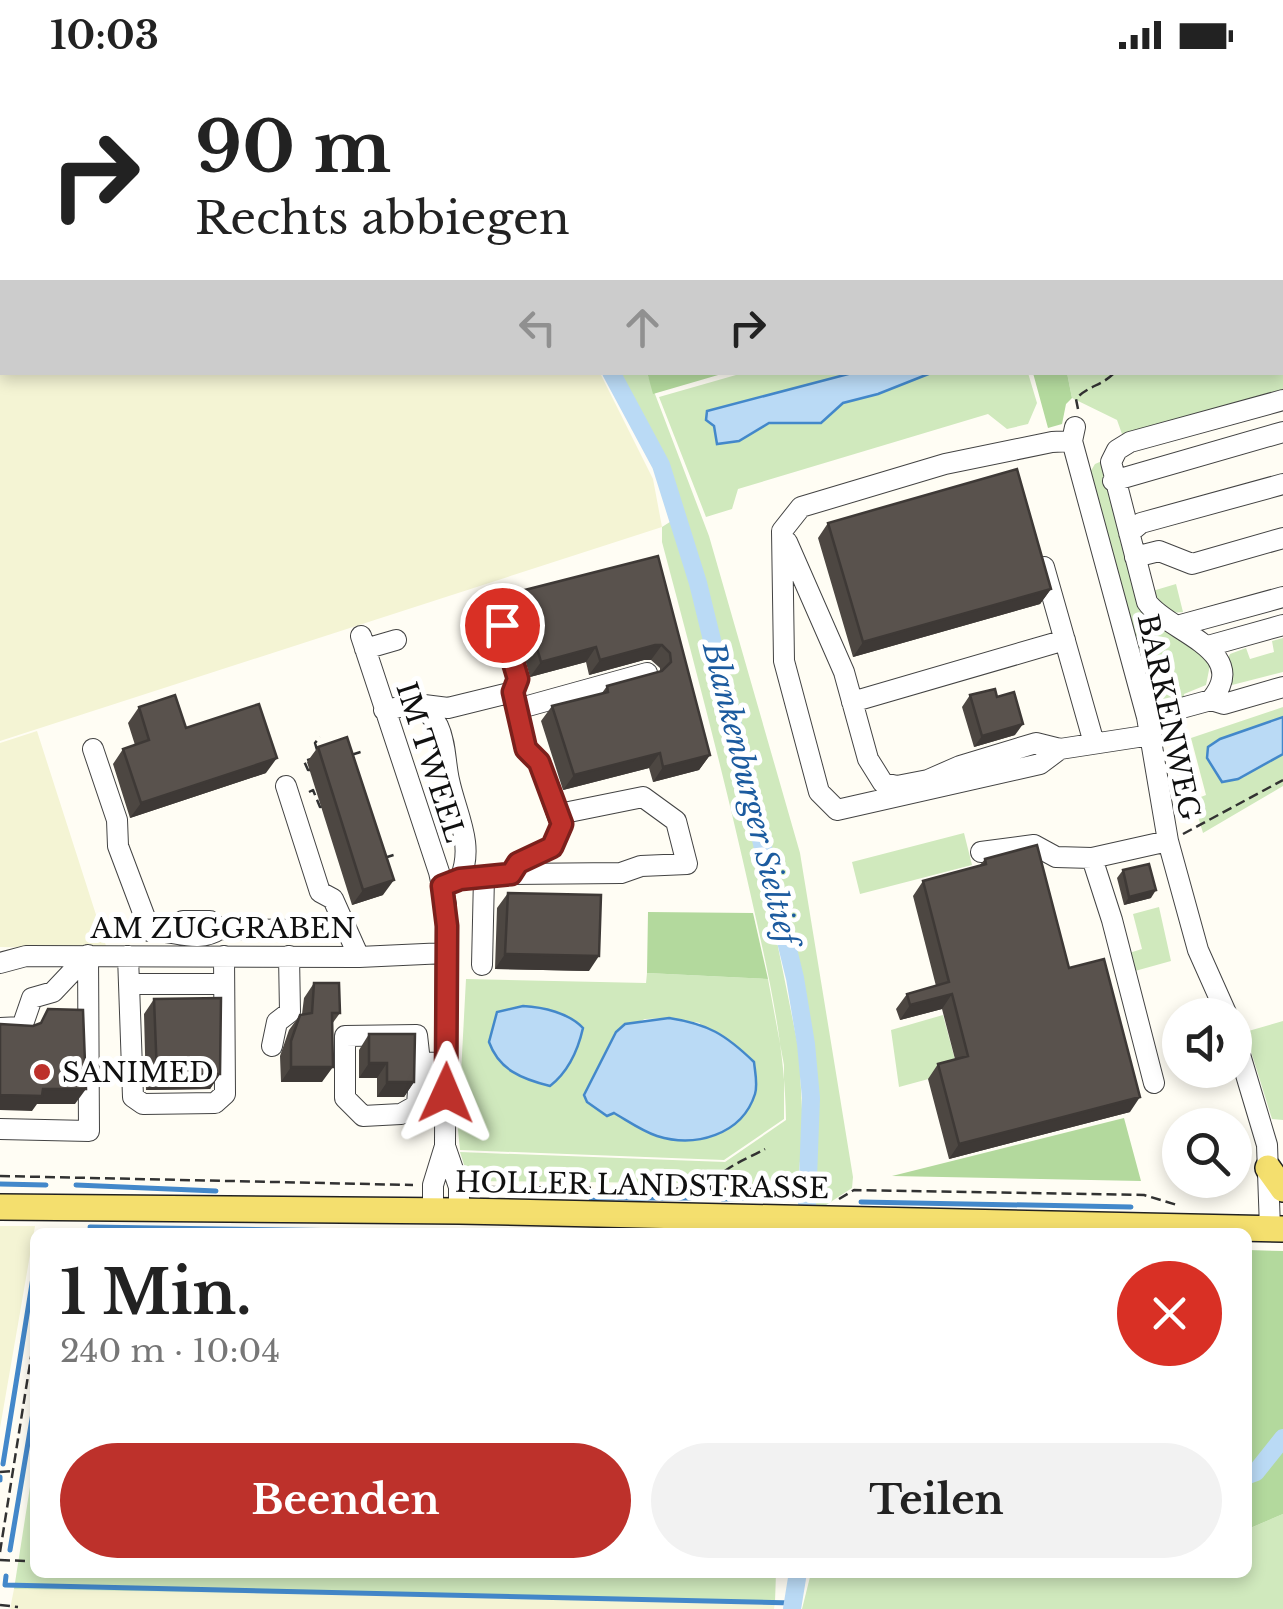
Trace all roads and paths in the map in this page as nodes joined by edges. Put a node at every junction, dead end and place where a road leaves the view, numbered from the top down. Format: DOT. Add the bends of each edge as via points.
graph roads {
  1 [pos="1112,375"];
  2 [pos="1283,400"];
  3 [pos="1283,432"];
  4 [pos="1074,434"];
  5 [pos="1113,481"];
  6 [pos="1283,484"];
  7 [pos="782,531"];
  8 [pos="1128,533"];
  9 [pos="1283,538"];
  10 [pos="1038,545"];
  11 [pos="1135,557"];
  12 [pos="1283,596"];
  13 [pos="502,625"];
  14 [pos="1283,625"];
  15 [pos="1177,626"];
  16 [pos="396,640"];
  17 [pos="1065,640"];
  18 [pos="1208,646"];
  19 [pos="648,673"];
  20 [pos="1283,687"];
  21 [pos="515,700"];
  22 [pos="1211,700"];
  23 [pos="852,702"];
  24 [pos="416,704"];
  25 [pos="384,710"];
  26 [pos="1166,712"];
  27 [pos="1151,734"];
  28 [pos="320,737"];
  29 [pos="1094,743"];
  30 [pos="1060,748"];
  31 [pos="93,749"];
  32 [pos="364,751"];
  33 [pos="340,758"];
  34 [pos="310,770"];
  35 [pos="1283,780"];
  36 [pos="288,792"];
  37 [pos="332,803"];
  38 [pos="559,814"];
  39 [pos="1168,840"];
  40 [pos="982,852"];
  41 [pos="397,854"];
  42 [pos="1092,858"];
  43 [pos="375,861"];
  44 [pos="511,874"];
  45 [pos="484,877"];
  46 [pos="451,882"];
  47 [pos="341,919"];
  48 [pos="446,953"];
  49 [pos="88,955"];
  50 [pos="128,956"];
  51 [pos="224,956"];
  52 [pos="289,956"];
  53 [pos="359,957"];
  54 [pos="0,962"];
  55 [pos="482,966"];
  56 [pos="129,984"];
  57 [pos="224,984"];
  58 [pos="1219,998"];
  59 [pos="0,1028"];
  60 [pos="272,1046"];
  61 [pos="420,1062"];
  62 [pos="447,1063"];
  63 [pos="1154,1083"];
  64 [pos="1250,1088"];
  65 [pos="0,1129"];
  66 [pos="765,1149"];
  67 [pos="0,1176"];
  68 [pos="1276,1178"];
  69 [pos="708,1189"];
  70 [pos="446,1198"];
  71 [pos="1180,1206"];
  72 [pos="0,1207"];
  73 [pos="782,1209"];
  74 [pos="834,1209"];
  75 [pos="1276,1228"];
  76 [pos="30,1364"];
  77 [pos="13,1471"];
  78 [pos="0,1472"];
  79 [pos="0,1552"];
  80 [pos="0,1560"];
  81 [pos="26,1561"];
  82 [pos="0,1604"];
  83 [pos="18,1607"];
  1 -- 4 [label="path" via="1076,399"];
  2 -- 5 [label="street" via="1130,442 1113,456"];
  3 -- 5 [label="street"];
  4 -- 7 [label="street" via="1014,459 945,464 801,507"];
  4 -- 27 [label="street, BARKENWEG"];
  5 -- 8 [label="street"];
  6 -- 8 [label="street" via="1142,523"];
  7 -- 23 [label="street"];
  7 -- 30 [label="street" via="784,661 819,792 837,810 1040,764"];
  8 -- 11 [label="street"];
  9 -- 11 [label="street" via="1192,564 1159,552"];
  10 -- 17 [label="street"];
  11 -- 15 [label="street" via="1149,606"];
  12 -- 15 [label="street"];
  13 -- 21 [label="street" via="518,679"];
  14 -- 18 [label="street"];
  15 -- 18 [label="street"];
  16 -- 25 [label="street, IM TWEEL" via="362,643"];
  17 -- 23 [label="street"];
  17 -- 29 [label="street"];
  18 -- 22 [label="street" via="1220,671"];
  19 -- 21 [label="street"];
  20 -- 22 [label="street" via="1224,704"];
  21 -- 24 [label="street" via="448,708"];
  21 -- 38 [label="street" via="526,749 539,762"];
  22 -- 26 [label="street"];
  23 -- 30 [label="street" via="876,774 897,786 1036,743"];
  24 -- 25 [label="street"];
  24 -- 46 [label="street" via="442,733 467,846 467,861"];
  25 -- 46 [label="street, IM TWEEL"];
  27 -- 29 [label="street"];
  27 -- 39 [label="street, BARKENWEG"];
  28 -- 34 [label="path" via="319,756 304,761"];
  29 -- 30 [label="street"];
  31 -- 47 [label="street" via="117,820 118,846 150,931 211,936 220,930 304,930"];
  32 -- 33 [label="path"];
  35 -- 39 [label="path"];
  36 -- 37 [label="path" via="314,790 320,807"];
  36 -- 47 [label="street" via="320,892 332,899"];
  38 -- 44 [label="street" via="561,832 552,847 518,863"];
  38 -- 44 [label="street" via="643,797 676,822 686,864 621,873"];
  39 -- 42 [label="street"];
  39 -- 58 [label="street, BARKENWEG" via="1198,950"];
  40 -- 42 [label="street" via="1034,846 1056,857"];
  41 -- 43 [label="path"];
  42 -- 63 [label="street"];
  44 -- 45 [label="street"];
  45 -- 46 [label="street"];
  45 -- 55 [label="street"];
  46 -- 48 [label="street, IM TWEEL"];
  47 -- 53 [label="street"];
  48 -- 53 [label="street, AM ZUGGRABEN"];
  48 -- 62 [label="street, IM TWEEL"];
  49 -- 50 [label="street, AM ZUGGRABEN"];
  49 -- 54 [label="street, AM ZUGGRABEN"];
  49 -- 59 [label="street" via="54,992 32,998 22,1027"];
  49 -- 65 [label="street" via="88,1131"];
  50 -- 51 [label="street, AM ZUGGRABEN"];
  50 -- 56 [label="street"];
  51 -- 52 [label="street, AM ZUGGRABEN"];
  51 -- 57 [label="street"];
  52 -- 53 [label="street, AM ZUGGRABEN"];
  52 -- 60 [label="street" via="290,1012 277,1022"];
  56 -- 57 [label="street"];
  56 -- 57 [label="street" via="133,1097 143,1104 215,1104 226,1094"];
  61 -- 61 [label="street" via="417,1105 400,1114 363,1116 346,1098 345,1036 417,1035"];
  61 -- 62 [label="street"];
  62 -- 70 [label="street, IM TWEEL"];
  64 -- 68 [label="street"];
  66 -- 69 [label="path" via="721,1172"];
  67 -- 70 [label="path"];
  68 -- 75 [label="street"];
  69 -- 70 [label="path"];
  69 -- 73 [label="path" via="758,1189"];
  70 -- 72 [label="main road, HOLLER LANDSTRASSE"];
  70 -- 73 [label="main road, HOLLER LANDSTRASSE"];
  71 -- 74 [label="path" via="1144,1195 854,1190"];
  73 -- 74 [label="main road, HOLLER LANDSTRASSE"];
  74 -- 75 [label="main road, HOLLER LANDSTRASSE"];
  76 -- 77 [label="path"];
  77 -- 78 [label="path"];
  77 -- 79 [label="path"];
  80 -- 81 [label="path"];
  82 -- 83 [label="path"];
}
